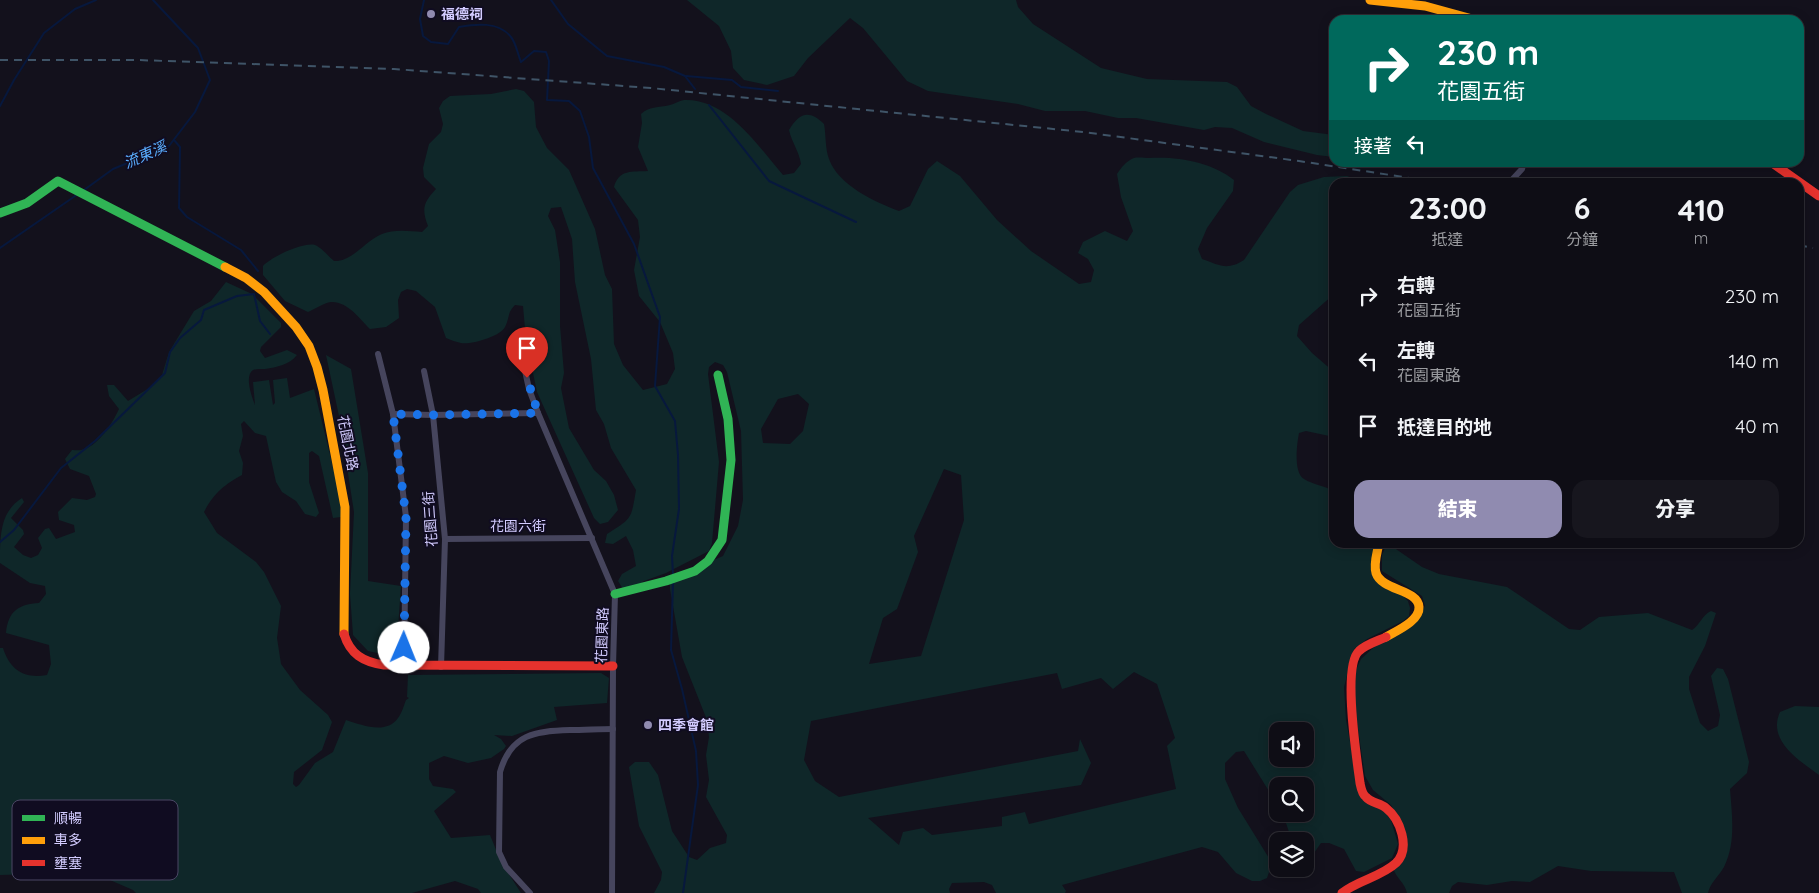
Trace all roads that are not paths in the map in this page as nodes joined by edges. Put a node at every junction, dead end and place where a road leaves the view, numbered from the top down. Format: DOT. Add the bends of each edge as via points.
graph roads {
  1 [pos="1370,0"];
  2 [pos="1458,15"];
  3 [pos="1523,167"];
  4 [pos="1779,167"];
  5 [pos="1514,178"];
  6 [pos="1794,178"];
  7 [pos="1804,185"];
  8 [pos="1819,196"];
  9 [pos="0,213"];
  10 [pos="378,354"];
  11 [pos="524,366"];
  12 [pos="424,371"];
  13 [pos="718,375"];
  14 [pos="538,413"];
  15 [pos="393,414"];
  16 [pos="433,415"];
  17 [pos="592,538"];
  18 [pos="445,539"];
  19 [pos="1378,548"];
  20 [pos="615,594"];
  21 [pos="404,666"];
  22 [pos="613,666"];
  23 [pos="441,667"];
  24 [pos="613,729"];
  25 [pos="530,893"];
  26 [pos="612,893"];
  27 [pos="1342,893"];
  1 -- 2 [label="street" via="1425,6"];
  3 -- 5 [label="street"];
  4 -- 6 [label="street"];
  7 -- 8 [label="street"];
  9 -- 21 [label="street, 花園北路" via="27,203 58,181 246,278 280,308 309,346 323,390 345,507 344,635 358,658 370,664"];
  10 -- 15 [label="street"];
  11 -- 14 [label="street, 花園東路"];
  12 -- 16 [label="street, 花園三街"];
  13 -- 20 [label="street" via="728,419 731,460 722,540 708,561 695,571"];
  14 -- 16 [label="street"];
  14 -- 17 [label="street, 花園東路"];
  15 -- 16 [label="street"];
  15 -- 21 [label="street" via="406,517"];
  16 -- 18 [label="street, 花園三街"];
  17 -- 18 [label="street, 花園六街"];
  17 -- 20 [label="street, 花園東路"];
  18 -- 23 [label="street, 花園三街"];
  19 -- 27 [label="street" via="1376,576 1384,584 1416,598 1418,612 1410,622 1354,656 1351,712 1363,794 1386,807 1394,816 1404,846 1398,862"];
  20 -- 22 [label="street, 花園東路"];
  21 -- 23 [label="street, 花園北路"];
  22 -- 23 [label="street, 花園北路"];
  22 -- 24 [label="street, 花園東路"];
  24 -- 25 [label="street" via="540,731 518,742 503,761 500,772 499,852 506,866"];
  24 -- 26 [label="street, 花園東路"];
}
